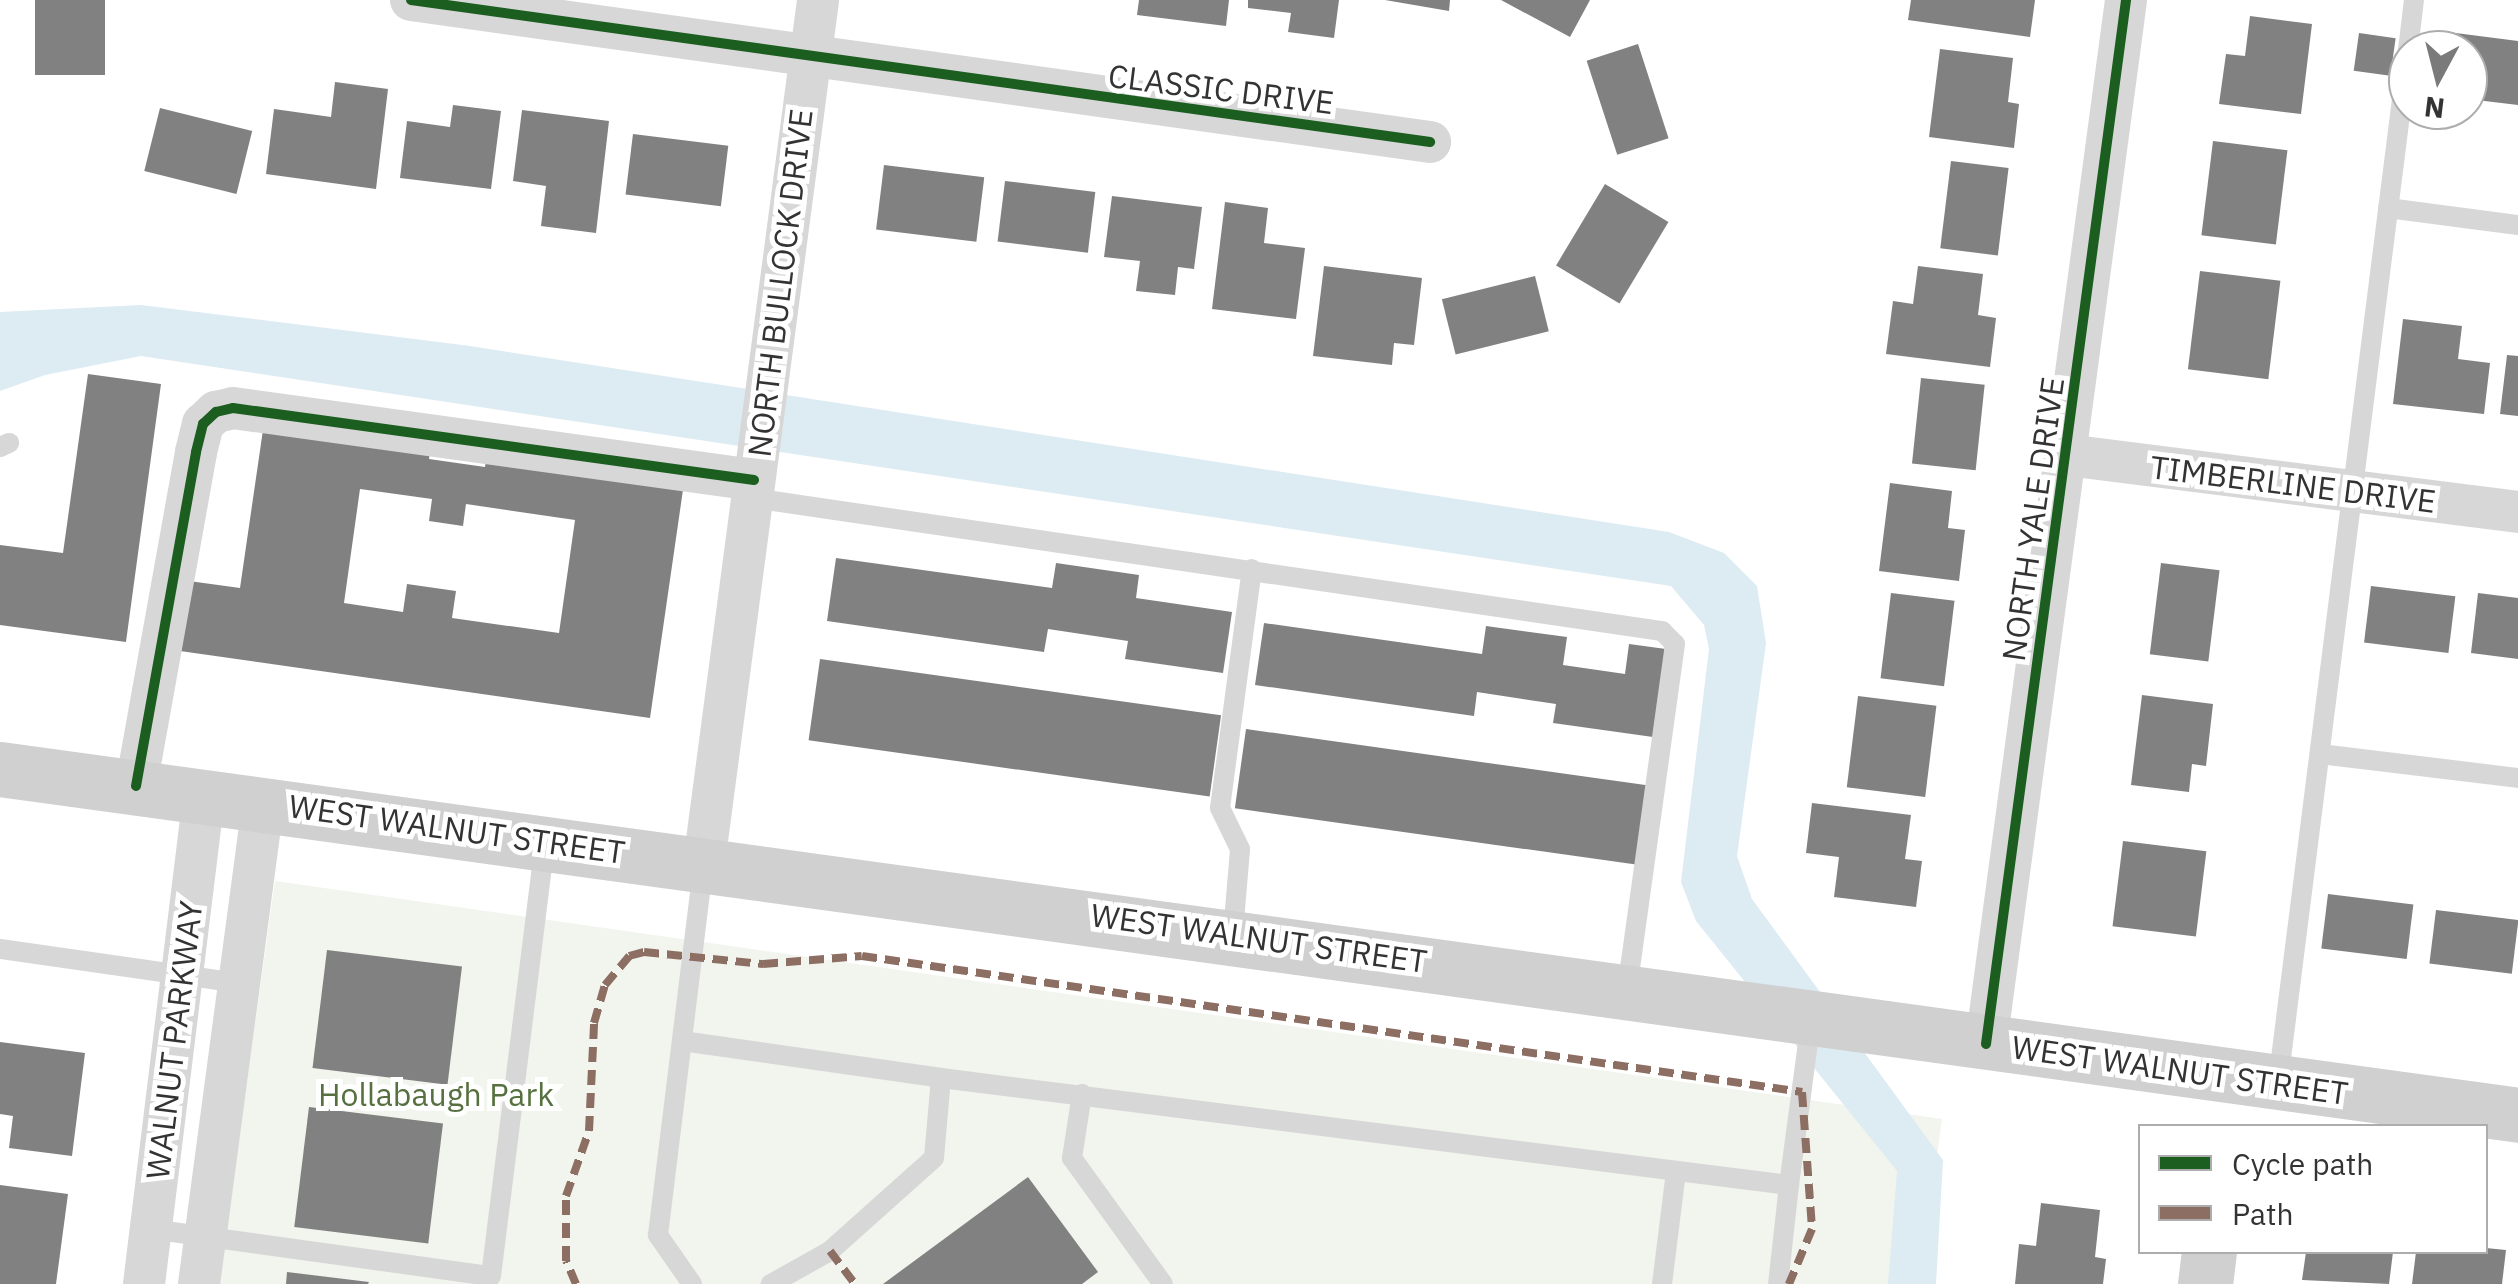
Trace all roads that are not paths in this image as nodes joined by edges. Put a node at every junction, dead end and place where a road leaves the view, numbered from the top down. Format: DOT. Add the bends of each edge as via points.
graph roads {
  1 [pos="411,0"];
  2 [pos="818,0"];
  3 [pos="2126,0"];
  4 [pos="2414,0"];
  5 [pos="2410,30"];
  6 [pos="809,60"];
  7 [pos="2398,130"];
  8 [pos="1430,142"];
  9 [pos="2388,208"];
  10 [pos="2518,225"];
  11 [pos="2067,455"];
  12 [pos="754,481"];
  13 [pos="2353,491"];
  14 [pos="2518,512"];
  15 [pos="1252,569"];
  16 [pos="2320,754"];
  17 [pos="0,769"];
  18 [pos="2518,778"];
  19 [pos="136,786"];
  20 [pos="204,795"];
  21 [pos="262,803"];
  22 [pos="546,841"];
  23 [pos="704,862"];
  24 [pos="1232,934"];
  25 [pos="0,949"];
  26 [pos="182,975"];
  27 [pos="238,983"];
  28 [pos="1626,991"];
  29 [pos="1812,1020"];
  30 [pos="682,1042"];
  31 [pos="1986,1044"];
  32 [pos="941,1078"];
  33 [pos="1082,1094"];
  34 [pos="2245,1097"];
  35 [pos="2518,1115"];
  36 [pos="1676,1172"];
  37 [pos="1789,1185"];
  38 [pos="151,1229"];
  39 [pos="205,1237"];
  40 [pos="2210,1254"];
  41 [pos="491,1280"];
  42 [pos="144,1284"];
  43 [pos="198,1284"];
  44 [pos="692,1284"];
  45 [pos="771,1284"];
  46 [pos="1163,1284"];
  47 [pos="1662,1284"];
  48 [pos="1778,1284"];
  49 [pos="2205,1284"];
  1 -- 6 [label="street, CLASSIC DRIVE"];
  2 -- 6 [label="street, NORTH BULLOCK DRIVE"];
  3 -- 11 [label="street, NORTH YALE DRIVE"];
  4 -- 5 [label="lane"];
  6 -- 8 [label="street, CLASSIC DRIVE"];
  6 -- 12 [label="street, NORTH BULLOCK DRIVE"];
  7 -- 9 [label="lane"];
  9 -- 10 [label="lane"];
  9 -- 13 [label="lane"];
  11 -- 13 [label="street, TIMBERLINE DRIVE"];
  11 -- 31 [label="street, NORTH YALE DRIVE"];
  12 -- 15 [label="lane"];
  12 -- 19 [label="street" via="233,408 216,412 203,424 196,452"];
  12 -- 23 [label="street, NORTH BULLOCK DRIVE"];
  13 -- 14 [label="street, TIMBERLINE DRIVE"];
  13 -- 16 [label="lane"];
  15 -- 24 [label="lane" via="1220,808 1240,849"];
  15 -- 28 [label="lane" via="1640,626 1662,631 1675,644"];
  16 -- 18 [label="lane"];
  16 -- 34 [label="lane"];
  17 -- 19 [label="main road, WEST WALNUT STREET"];
  19 -- 20 [label="main road, WEST WALNUT STREET"];
  20 -- 21 [label="main road, WEST WALNUT STREET"];
  20 -- 26 [label="street, WALNUT PARKWAY"];
  21 -- 22 [label="main road, WEST WALNUT STREET"];
  21 -- 27 [label="street, WALNUT PARKWAY"];
  22 -- 23 [label="main road, WEST WALNUT STREET"];
  22 -- 41 [label="lane"];
  23 -- 24 [label="main road, WEST WALNUT STREET"];
  23 -- 30 [label="lane"];
  24 -- 28 [label="main road, WEST WALNUT STREET"];
  25 -- 26 [label="lane"];
  26 -- 27 [label="lane"];
  26 -- 38 [label="street, WALNUT PARKWAY"];
  27 -- 39 [label="street, WALNUT PARKWAY"];
  28 -- 29 [label="main road, WEST WALNUT STREET"];
  29 -- 31 [label="main road, WEST WALNUT STREET"];
  29 -- 37 [label="lane"];
  30 -- 32 [label="lane"];
  30 -- 44 [label="lane" via="658,1235"];
  31 -- 34 [label="main road, WEST WALNUT STREET"];
  32 -- 33 [label="lane"];
  32 -- 45 [label="lane" via="934,1158 830,1251"];
  33 -- 36 [label="lane"];
  33 -- 46 [label="lane" via="1072,1158"];
  34 -- 35 [label="main road, WEST WALNUT STREET"];
  36 -- 37 [label="lane"];
  36 -- 47 [label="lane"];
  37 -- 48 [label="lane"];
  38 -- 39 [label="lane"];
  38 -- 42 [label="street, WALNUT PARKWAY"];
  39 -- 41 [label="lane"];
  39 -- 43 [label="street, WALNUT PARKWAY"];
  40 -- 49 [label="main road"];
}
